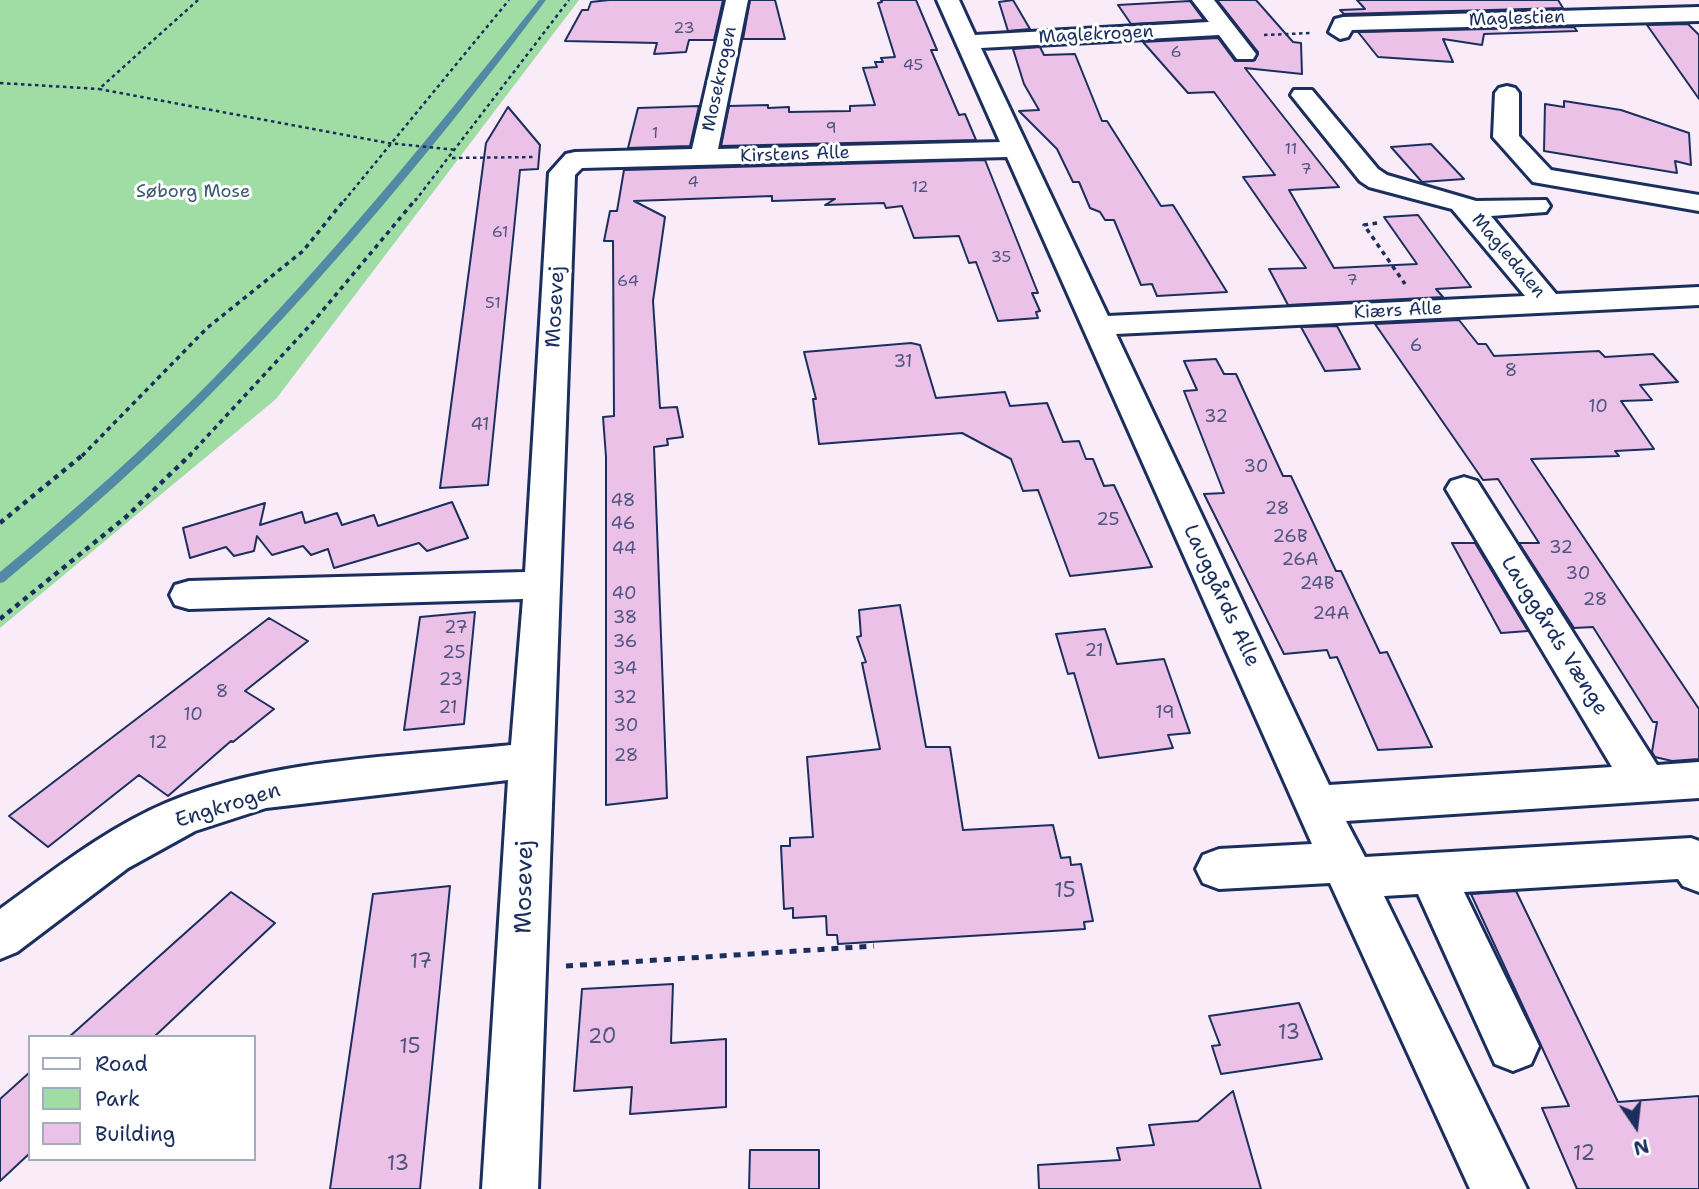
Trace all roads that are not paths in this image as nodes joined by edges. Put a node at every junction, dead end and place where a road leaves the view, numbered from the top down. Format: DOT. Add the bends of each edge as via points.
graph roads {
  1 [pos="737,0"];
  2 [pos="948,0"];
  3 [pos="1202,0"];
  4 [pos="1699,14"];
  5 [pos="1340,32"];
  6 [pos="967,42"];
  7 [pos="1507,93"];
  8 [pos="1303,95"];
  9 [pos="1014,149"];
  10 [pos="703,157"];
  11 [pos="575,160"];
  12 [pos="1699,203"];
  13 [pos="1536,206"];
  14 [pos="1469,209"];
  15 [pos="1699,296"];
  16 [pos="1548,304"];
  17 [pos="1097,326"];
  18 [pos="1464,489"];
  19 [pos="543,584"];
  20 [pos="189,595"];
  21 [pos="531,760"];
  22 [pos="1699,780"];
  23 [pos="1645,783"];
  24 [pos="1316,804"];
  25 [pos="1219,869"];
  26 [pos="1348,870"];
  27 [pos="1699,872"];
  28 [pos="1432,873"];
  29 [pos="0,937"];
  30 [pos="1513,1046"];
  31 [pos="510,1189"];
  32 [pos="1499,1189"];
  1 -- 10 [label="street, Mosekrogen"];
  2 -- 6 [label="street, Lauggårds Alle"];
  3 -- 6 [label="street, Maglekrogen" via="1234,39"];
  4 -- 5 [label="street, Maglestien" via="1343,24"];
  6 -- 9 [label="street, Lauggårds Alle"];
  7 -- 12 [label="street" via="1506,138 1542,176"];
  8 -- 14 [label="street, Magledalen" via="1369,175"];
  9 -- 10 [label="street, Kirstens Alle"];
  9 -- 17 [label="street, Lauggårds Alle"];
  10 -- 11 [label="street, Kirstens Alle"];
  11 -- 19 [label="street, Mosevej" via="562,173"];
  13 -- 14 [label="street"];
  14 -- 16 [label="street, Magledalen"];
  15 -- 16 [label="street, Kiærs Alle"];
  16 -- 17 [label="street, Kiærs Alle"];
  17 -- 24 [label="street, Lauggårds Alle"];
  18 -- 23 [label="street, Lauggårds Vænge"];
  19 -- 20 [label="street"];
  19 -- 21 [label="street, Mosevej"];
  21 -- 29 [label="street, Engkrogen" via="266,790 181,817 111,854"];
  21 -- 31 [label="street, Mosevej"];
  22 -- 23 [label="street"];
  23 -- 24 [label="street"];
  24 -- 26 [label="street, Lauggårds Alle"];
  25 -- 26 [label="street"];
  26 -- 28 [label="street"];
  26 -- 32 [label="street, Lauggårds Alle"];
  27 -- 28 [label="street" via="1690,858"];
  28 -- 30 [label="street"];
}
